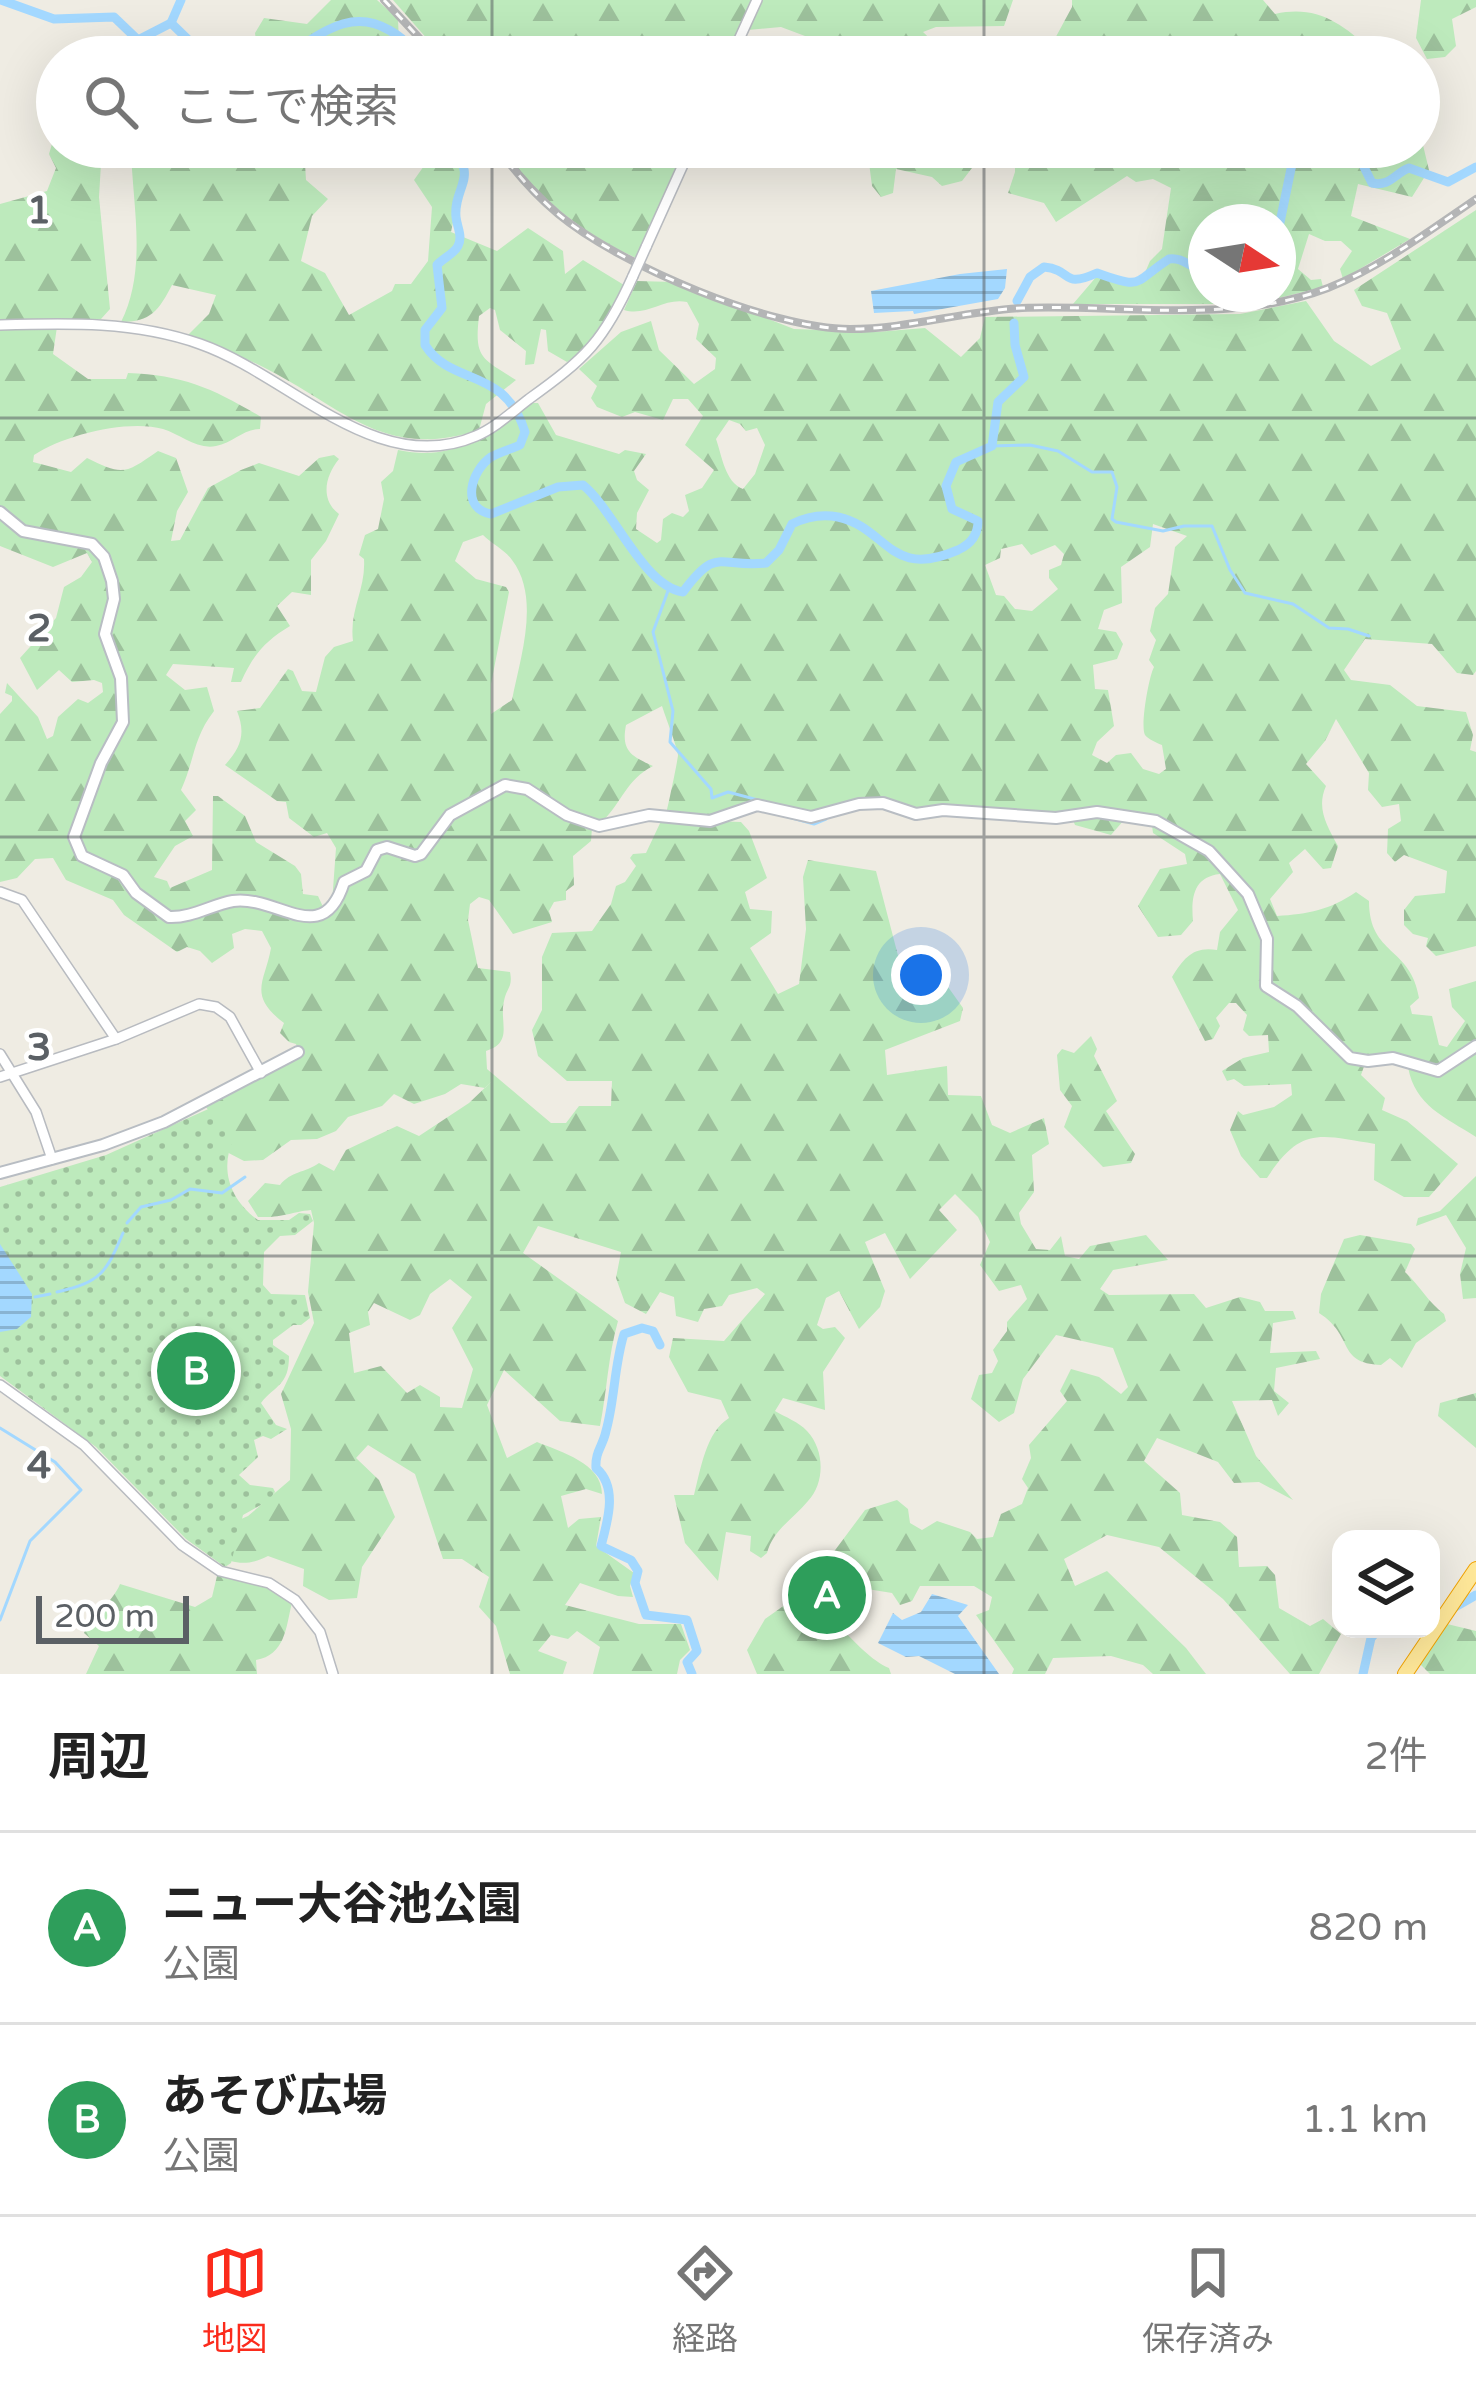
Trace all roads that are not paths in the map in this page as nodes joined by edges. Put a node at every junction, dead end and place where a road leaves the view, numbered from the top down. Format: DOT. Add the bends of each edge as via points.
graph roads {
  1 [pos="758,0"];
  2 [pos="741,36"];
  3 [pos="682,168"];
  4 [pos="0,325"];
  5 [pos="0,512"];
  6 [pos="0,892"];
  7 [pos="116,1040"];
  8 [pos="1476,1046"];
  9 [pos="298,1052"];
  10 [pos="0,1054"];
  11 [pos="13,1073"];
  12 [pos="261,1073"];
  13 [pos="0,1077"];
  14 [pos="52,1159"];
  15 [pos="0,1176"];
  16 [pos="0,1385"];
  17 [pos="1476,1569"];
  18 [pos="332,1674"];
  19 [pos="1405,1674"];
  1 -- 2 [label="street"];
  3 -- 4 [label="street, bridge" via="595,346 484,432 453,444 395,445 243,362 178,337 98,323"];
  5 -- 8 [label="main road" via="28,533 88,542 106,563 113,599 105,634 121,678 123,722 74,837 82,856 123,875 169,917 236,901 299,916 326,913 377,850 421,854 450,815 505,785 596,826 641,815 710,821 757,805 811,817 872,803 916,814 1097,812 1156,821 1218,859 1265,932 1266,986 1349,1058 1442,1070"];
  6 -- 7 [label="street" via="22,900"];
  7 -- 11 [label="street"];
  7 -- 12 [label="street" via="187,1007 211,1005 233,1020"];
  9 -- 12 [label="main road"];
  10 -- 11 [label="street"];
  11 -- 13 [label="street"];
  11 -- 14 [label="street"];
  12 -- 14 [label="main road" via="164,1122"];
  14 -- 15 [label="main road"];
  16 -- 18 [label="street" via="84,1445 182,1545 295,1600 320,1632"];
  17 -- 19 [label="highway"];
}
